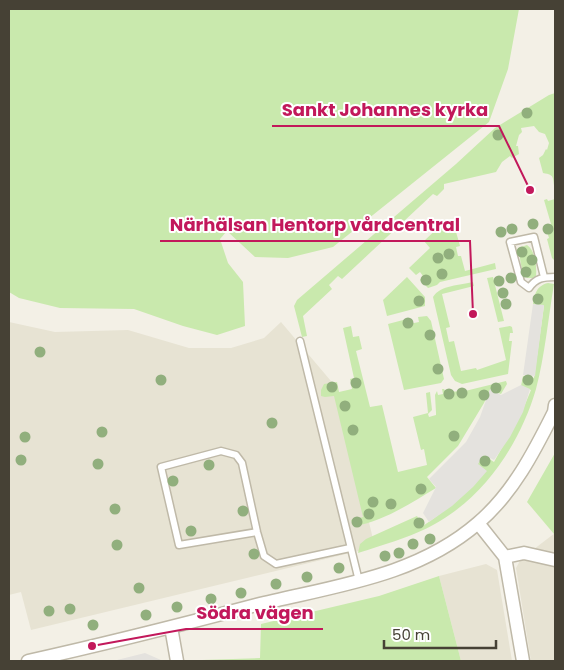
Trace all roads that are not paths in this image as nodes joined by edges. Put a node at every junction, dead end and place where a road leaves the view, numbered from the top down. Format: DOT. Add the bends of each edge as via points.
graph roads {
  1 [pos="544,277"];
  2 [pos="555,277"];
  3 [pos="300,340"];
  4 [pos="555,405"];
  5 [pos="478,523"];
  6 [pos="257,532"];
  7 [pos="350,548"];
  8 [pos="505,557"];
  9 [pos="555,560"];
  10 [pos="359,581"];
  11 [pos="171,627"];
  12 [pos="28,661"];
  13 [pos="178,661"];
  14 [pos="523,661"];
  1 -- 1 [label="lane" via="534,237 510,242 521,282 529,288 534,281"];
  1 -- 2 [label="lane"];
  3 -- 7 [label="lane"];
  4 -- 5 [label="street" via="531,458 508,492"];
  5 -- 8 [label="street"];
  5 -- 10 [label="street" via="440,551 384,575"];
  6 -- 6 [label="lane" via="179,546 161,467 222,451 236,454 242,463"];
  6 -- 7 [label="lane" via="264,556 276,564"];
  7 -- 10 [label="lane"];
  8 -- 9 [label="street" via="524,553"];
  8 -- 14 [label="street"];
  10 -- 11 [label="street"];
  11 -- 12 [label="street"];
  11 -- 13 [label="street"];
}
